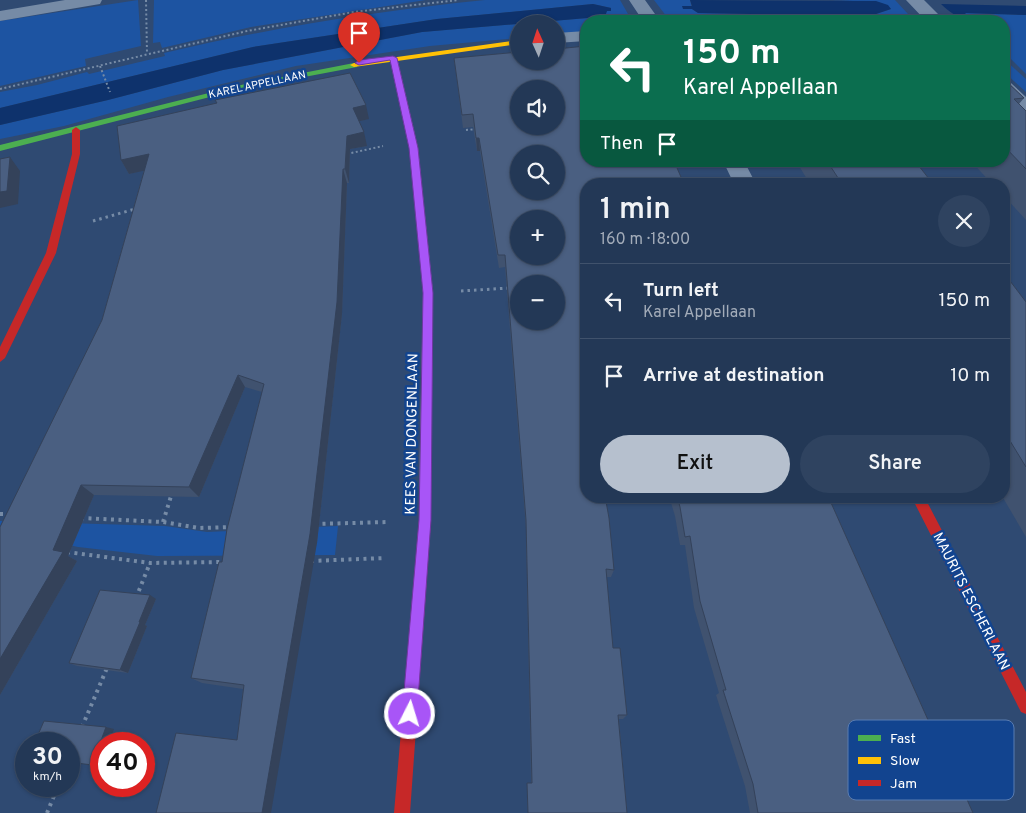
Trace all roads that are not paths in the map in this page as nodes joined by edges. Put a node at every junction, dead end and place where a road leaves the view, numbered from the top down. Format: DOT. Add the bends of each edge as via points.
graph roads {
  1 [pos="94,0"];
  2 [pos="637,0"];
  3 [pos="914,0"];
  4 [pos="72,1"];
  5 [pos="647,15"];
  6 [pos="930,15"];
  7 [pos="0,16"];
  8 [pos="580,36"];
  9 [pos="565,37"];
  10 [pos="510,43"];
  11 [pos="393,58"];
  12 [pos="1010,93"];
  13 [pos="1026,108"];
  14 [pos="76,130"];
  15 [pos="0,148"];
  16 [pos="0,358"];
  17 [pos="921,503"];
  18 [pos="1026,707"];
  19 [pos="402,813"];
  1 -- 4 [label="street"];
  2 -- 5 [label="street"];
  3 -- 6 [label="street"];
  4 -- 7 [label="street"];
  8 -- 9 [label="street"];
  10 -- 11 [label="street, KAREL APPELLAAN"];
  11 -- 14 [label="street, KAREL APPELLAAN" via="202,96"];
  11 -- 19 [label="street, KEES VAN DONGENLAAN" via="412,140 428,293 425,520"];
  12 -- 13 [label="street"];
  14 -- 15 [label="street, KAREL APPELLAAN"];
  14 -- 16 [label="street" via="76,154 51,253"];
  17 -- 18 [label="street, MAURITS ESCHERLAAN"];
}
